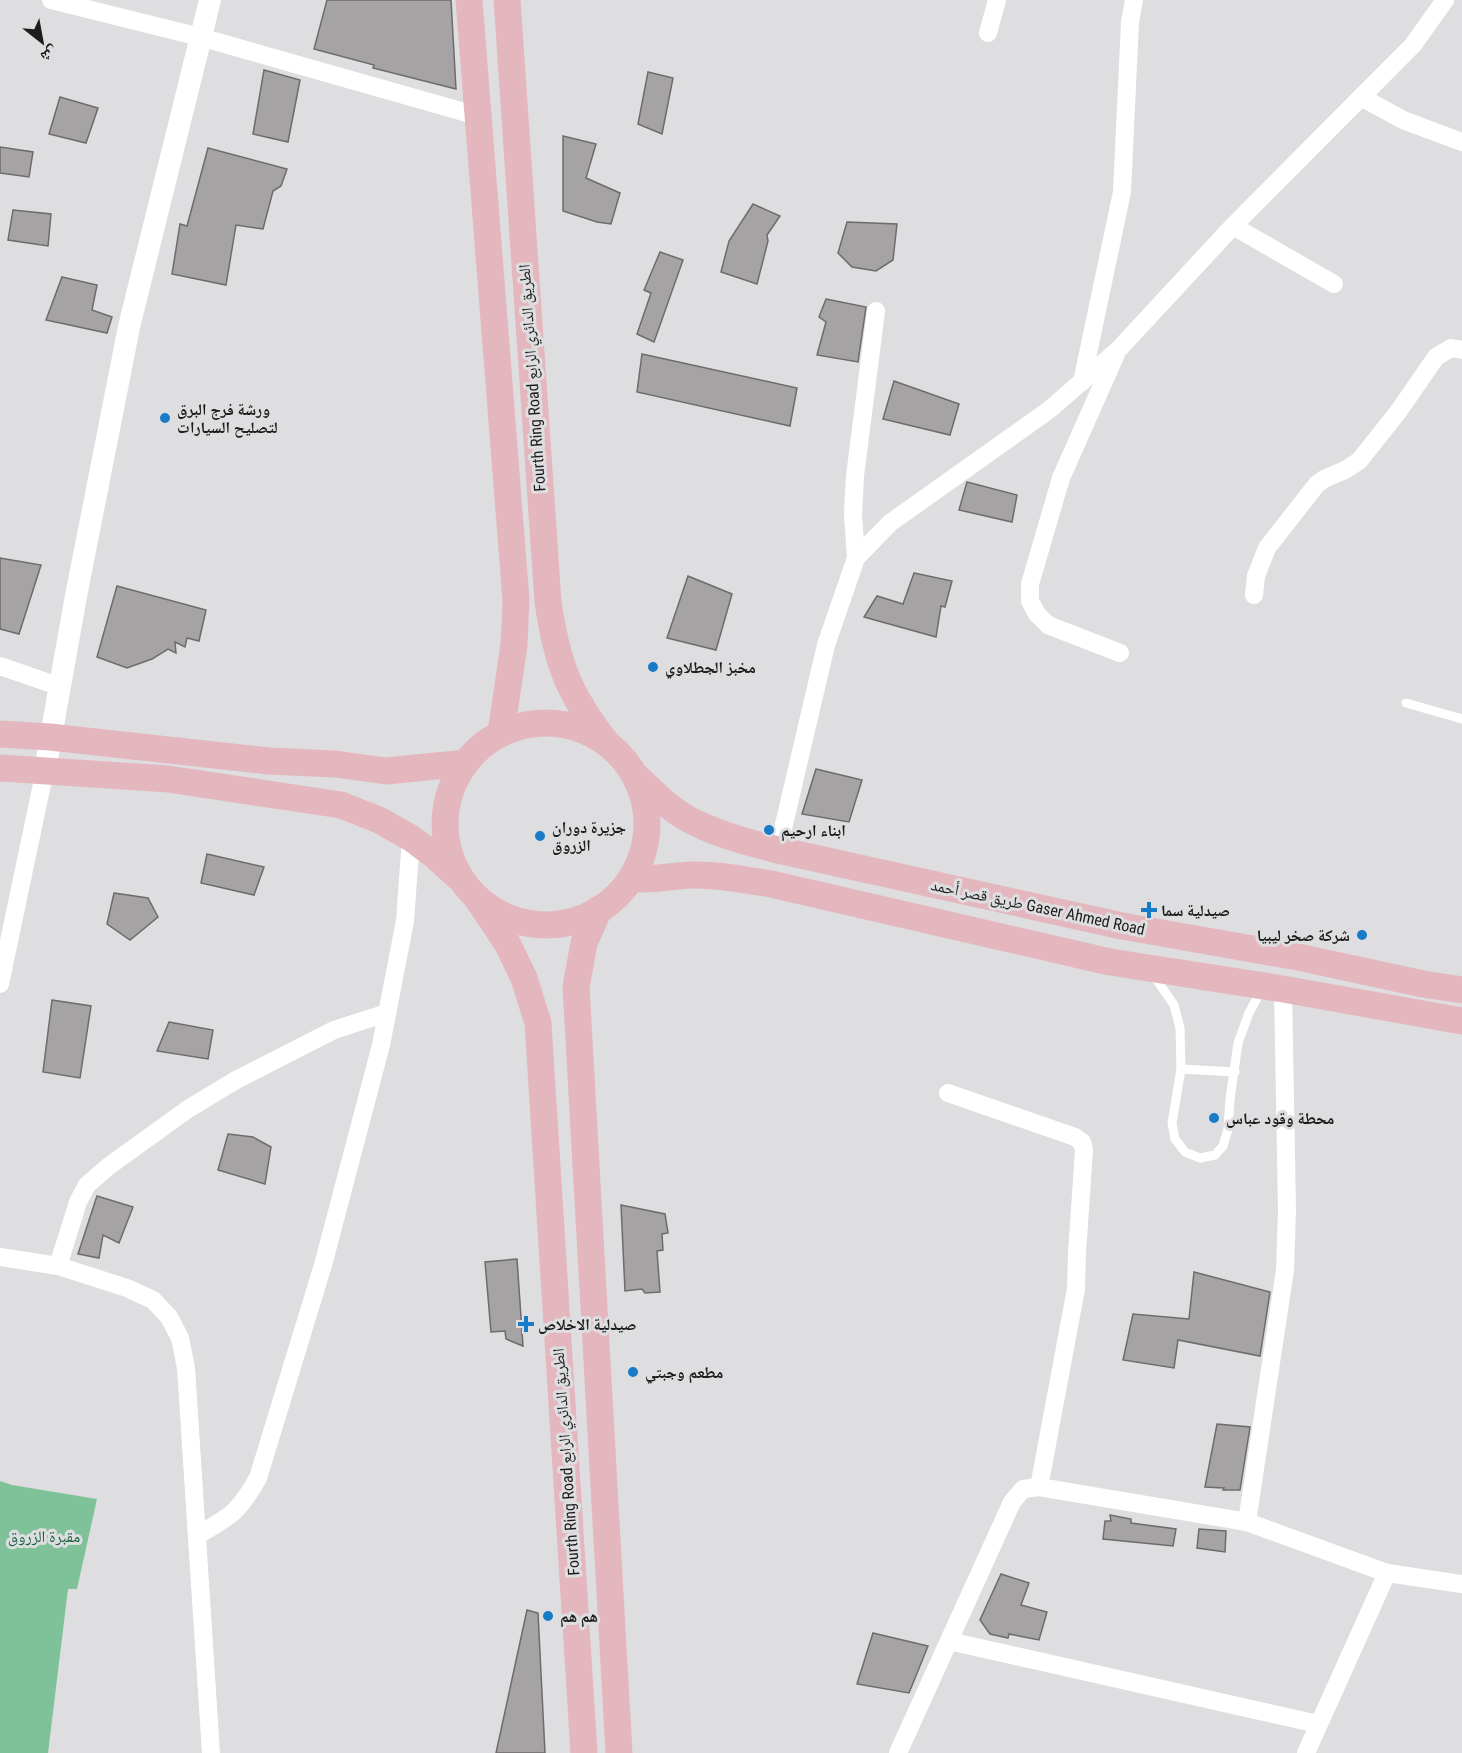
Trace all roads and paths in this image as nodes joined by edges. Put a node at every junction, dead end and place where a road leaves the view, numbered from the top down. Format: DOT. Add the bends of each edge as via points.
graph roads {
  1 [pos="51,0"];
  2 [pos="210,0"];
  3 [pos="469,0"];
  4 [pos="507,0"];
  5 [pos="997,0"];
  6 [pos="1134,0"];
  7 [pos="1444,0"];
  8 [pos="988,33"];
  9 [pos="200,37"];
  10 [pos="1361,97"];
  11 [pos="478,116"];
  12 [pos="1462,142"];
  13 [pos="1233,226"];
  14 [pos="1334,284"];
  15 [pos="876,311"];
  16 [pos="1118,350"];
  17 [pos="1462,350"];
  18 [pos="1082,382"];
  19 [pos="856,558"];
  20 [pos="1254,594"];
  21 [pos="1120,653"];
  22 [pos="0,666"];
  23 [pos="61,687"];
  24 [pos="1406,703"];
  25 [pos="1462,719"];
  26 [pos="0,734"];
  27 [pos="501,734"];
  28 [pos="50,737"];
  29 [pos="606,742"];
  30 [pos="465,763"];
  31 [pos="0,768"];
  32 [pos="45,770"];
  33 [pos="635,774"];
  34 [pos="411,838"];
  35 [pos="778,850"];
  36 [pos="631,879"];
  37 [pos="470,890"];
  38 [pos="599,909"];
  39 [pos="1148,970"];
  40 [pos="0,984"];
  41 [pos="1273,988"];
  42 [pos="1462,990"];
  43 [pos="387,1013"];
  44 [pos="1462,1021"];
  45 [pos="1181,1069"];
  46 [pos="1235,1072"];
  47 [pos="948,1093"];
  48 [pos="0,1257"];
  49 [pos="58,1266"];
  50 [pos="1039,1487"];
  51 [pos="1247,1522"];
  52 [pos="198,1535"];
  53 [pos="1387,1573"];
  54 [pos="1462,1584"];
  55 [pos="949,1641"];
  56 [pos="1318,1724"];
  57 [pos="211,1753"];
  58 [pos="584,1753"];
  59 [pos="619,1753"];
  60 [pos="898,1753"];
  61 [pos="1306,1753"];
  1 -- 9 [label="street"];
  2 -- 9 [label="street"];
  3 -- 11 [label="main road"];
  4 -- 29 [label="main road, Fourth Ring Road الطريق الدائري الرابع" via="548,602 554,642 567,682"];
  5 -- 8 [label="street"];
  6 -- 18 [label="street" via="1122,192"];
  7 -- 10 [label="street" via="1413,45"];
  9 -- 11 [label="street"];
  9 -- 23 [label="street" via="129,327"];
  10 -- 12 [label="street" via="1403,120"];
  10 -- 13 [label="street"];
  11 -- 27 [label="main road" via="516,600 514,645"];
  13 -- 14 [label="street"];
  13 -- 16 [label="street"];
  15 -- 19 [label="street" via="855,476"];
  16 -- 18 [label="street"];
  16 -- 21 [label="street" via="1060,478 1030,584 1030,602 1048,625"];
  17 -- 20 [label="street" via="1451,348 1436,357 1359,461 1317,484 1267,548"];
  18 -- 19 [label="street" via="1049,410 890,523"];
  19 -- 35 [label="street" via="826,645"];
  22 -- 23 [label="street"];
  23 -- 28 [label="street"];
  24 -- 25 [label="lane"];
  26 -- 28 [label="main road"];
  27 -- 29 [label="main road" via="536,723 555,723 581,729"];
  27 -- 30 [label="main road"];
  28 -- 30 [label="main road" via="386,771"];
  28 -- 32 [label="street"];
  29 -- 33 [label="main road"];
  30 -- 37 [label="main road" via="450,791 445,822 449,853"];
  31 -- 32 [label="main road"];
  32 -- 34 [label="main road" via="168,779 341,805"];
  32 -- 40 [label="street"];
  33 -- 35 [label="main road, طريق قصر أحمد Gaser Ahmed Road" via="664,802 696,823 735,839"];
  33 -- 36 [label="main road" via="647,816 641,860"];
  34 -- 37 [label="main road"];
  34 -- 43 [label="street" via="405,921"];
  35 -- 42 [label="main road, طريق قصر أحمد Gaser Ahmed Road" via="1122,926"];
  36 -- 38 [label="main road"];
  36 -- 39 [label="main road" via="692,875 771,884"];
  37 -- 38 [label="main road" via="494,911 536,925 579,919"];
  37 -- 58 [label="main road, Fourth Ring Road الطريق الدائري الرابع" via="507,943 524,978 537,1023"];
  38 -- 59 [label="main road, Fourth Ring Road الطريق الدائري الرابع" via="584,943 576,987"];
  39 -- 41 [label="main road"];
  39 -- 45 [label="lane" via="1173,1005 1180,1028"];
  41 -- 44 [label="main road"];
  41 -- 46 [label="lane" via="1250,1012 1238,1043"];
  41 -- 51 [label="street" via="1287,1210 1285,1270"];
  43 -- 49 [label="street" via="334,1030 236,1080 108,1166 87,1185 78,1202"];
  43 -- 52 [label="street" via="323,1265 258,1478 240,1507"];
  45 -- 46 [label="lane"];
  45 -- 46 [label="lane" via="1173,1131 1185,1152 1200,1158 1215,1155 1223,1146"];
  47 -- 50 [label="street" via="1075,1137 1084,1150 1076,1289"];
  48 -- 49 [label="street"];
  49 -- 52 [label="street" via="127,1288 153,1300 170,1317 180,1338 186,1368"];
  50 -- 51 [label="street"];
  50 -- 55 [label="street" via="1023,1489 1012,1502"];
  51 -- 53 [label="street"];
  52 -- 57 [label="street"];
  53 -- 54 [label="street"];
  53 -- 56 [label="street"];
  55 -- 56 [label="street"];
  55 -- 60 [label="street"];
  56 -- 61 [label="street"];
}
